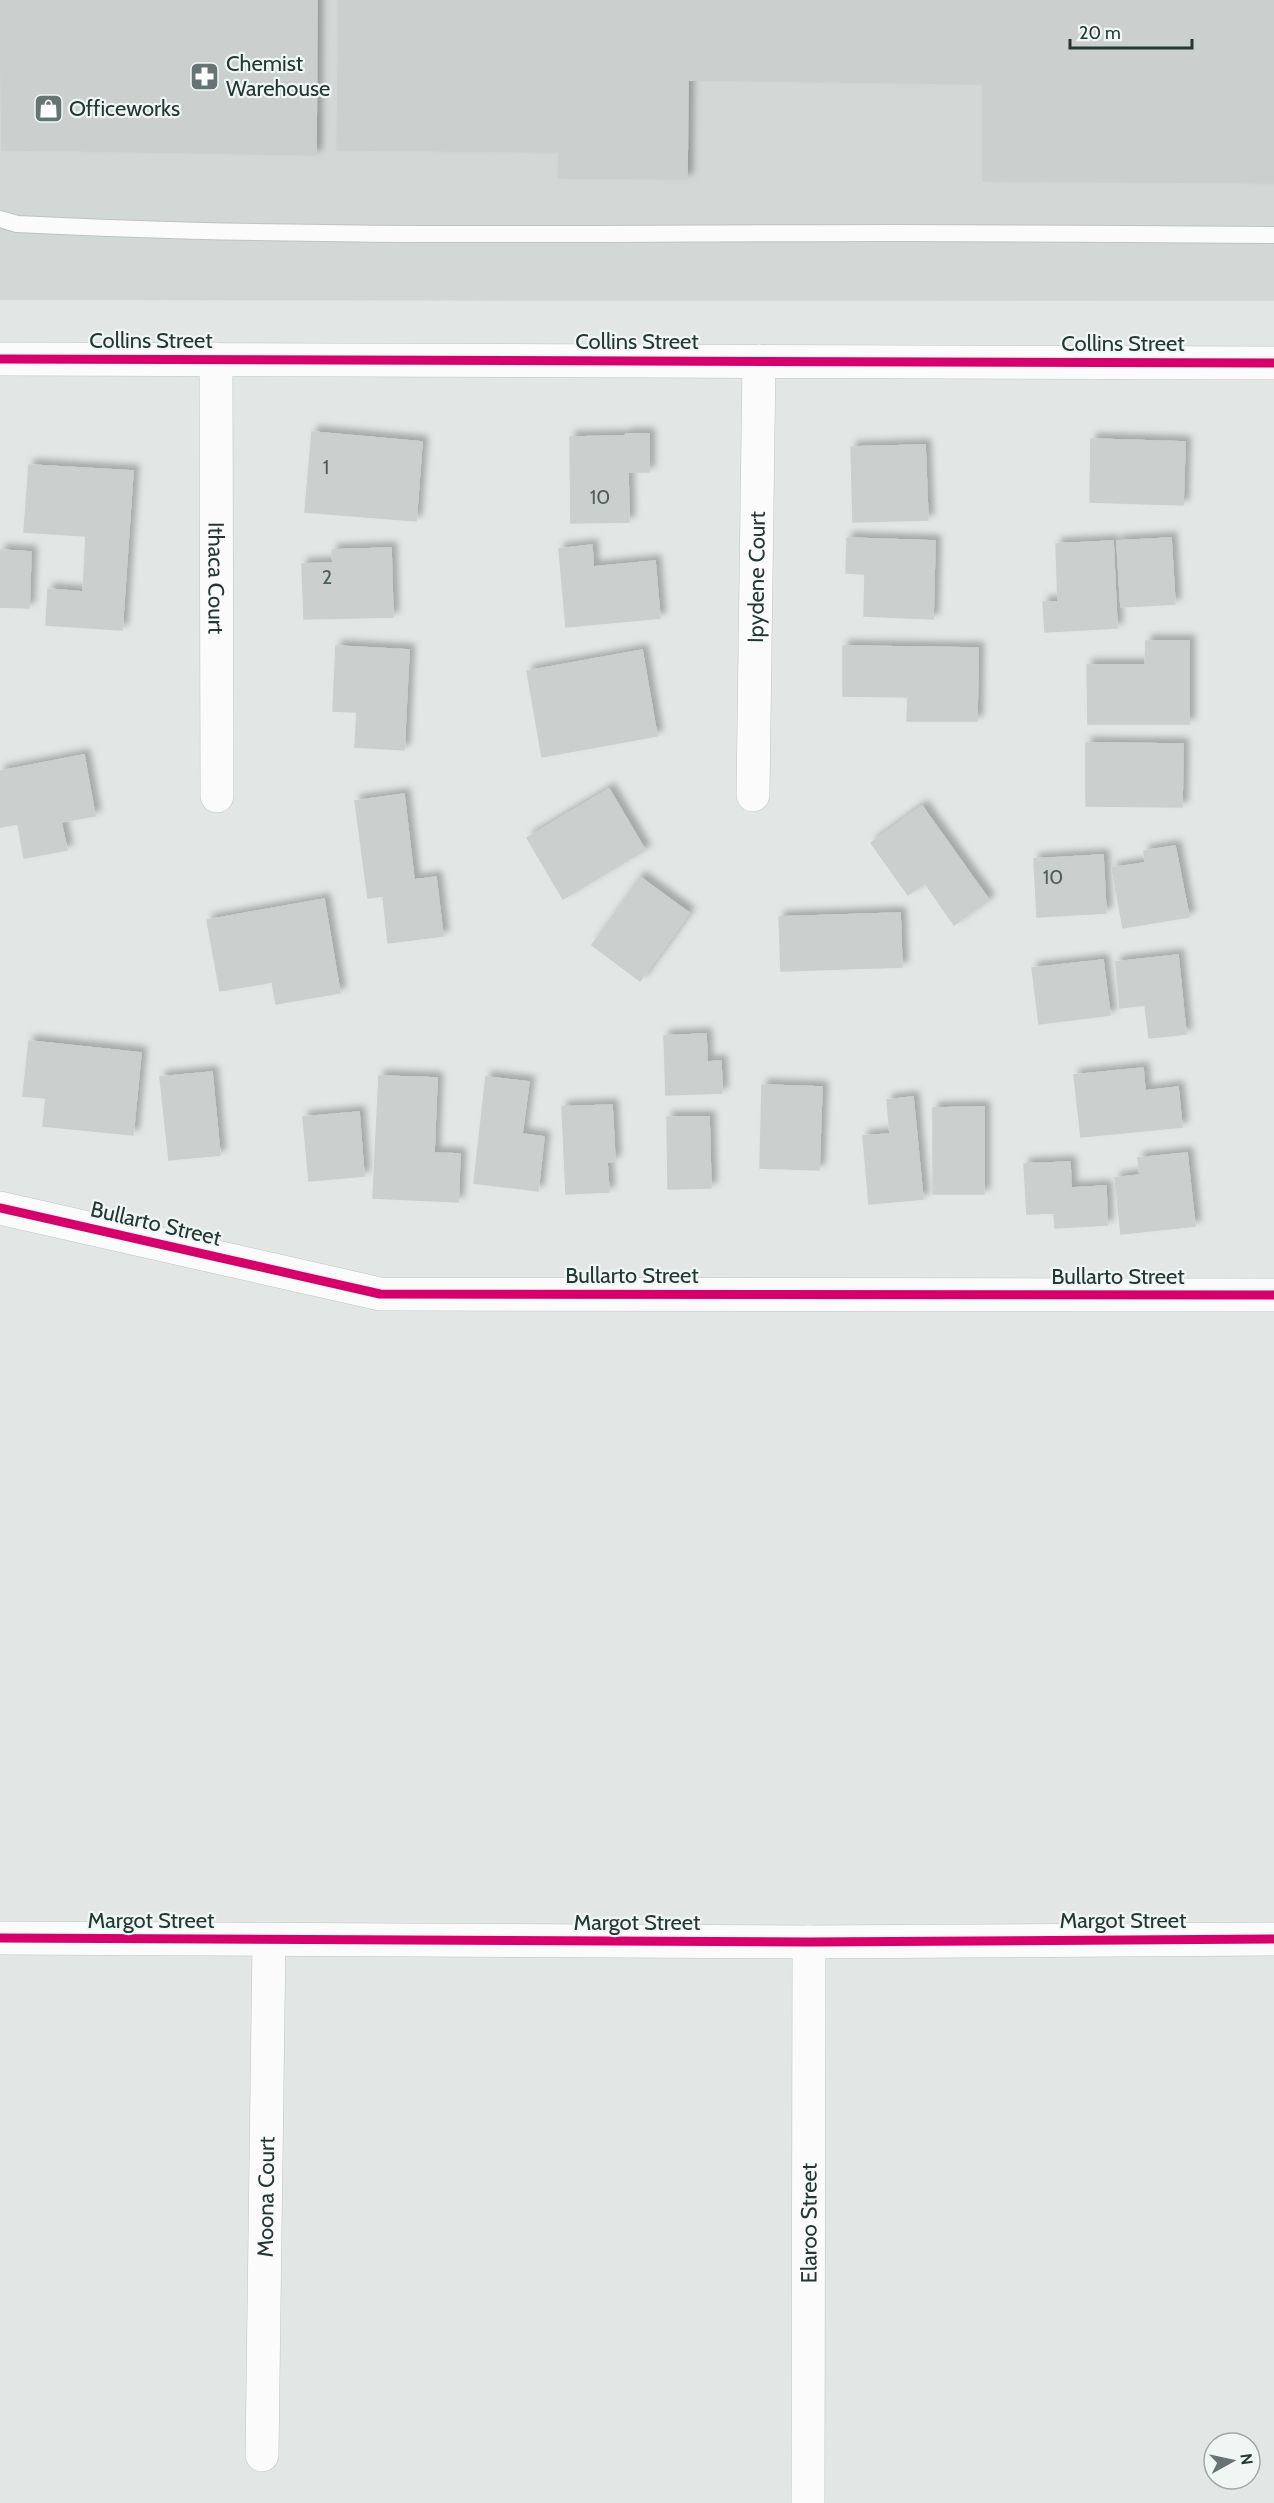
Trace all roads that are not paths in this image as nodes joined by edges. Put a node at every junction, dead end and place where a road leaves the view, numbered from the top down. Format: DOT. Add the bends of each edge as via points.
graph roads {
  1 [pos="0,219"];
  2 [pos="1274,235"];
  3 [pos="0,359"];
  4 [pos="216,359"];
  5 [pos="759,361"];
  6 [pos="1274,363"];
  7 [pos="753,795"];
  8 [pos="217,796"];
  9 [pos="0,1208"];
  10 [pos="1274,1295"];
  11 [pos="0,1938"];
  12 [pos="1274,1939"];
  13 [pos="269,1940"];
  14 [pos="809,1942"];
  15 [pos="262,2455"];
  16 [pos="808,2503"];
  1 -- 2 [label="lane" via="17,224 124,230 454,236"];
  3 -- 4 [label="street, Collins Street"];
  4 -- 5 [label="street, Collins Street"];
  4 -- 8 [label="street, Ithaca Court"];
  5 -- 6 [label="street, Collins Street"];
  5 -- 7 [label="street, Ipydene Court"];
  9 -- 10 [label="street, Bullarto Street" via="380,1294"];
  11 -- 13 [label="street, Margot Street"];
  12 -- 14 [label="street, Margot Street"];
  13 -- 14 [label="street, Margot Street"];
  13 -- 15 [label="street, Moona Court"];
  14 -- 16 [label="street, Elaroo Street"];
}
